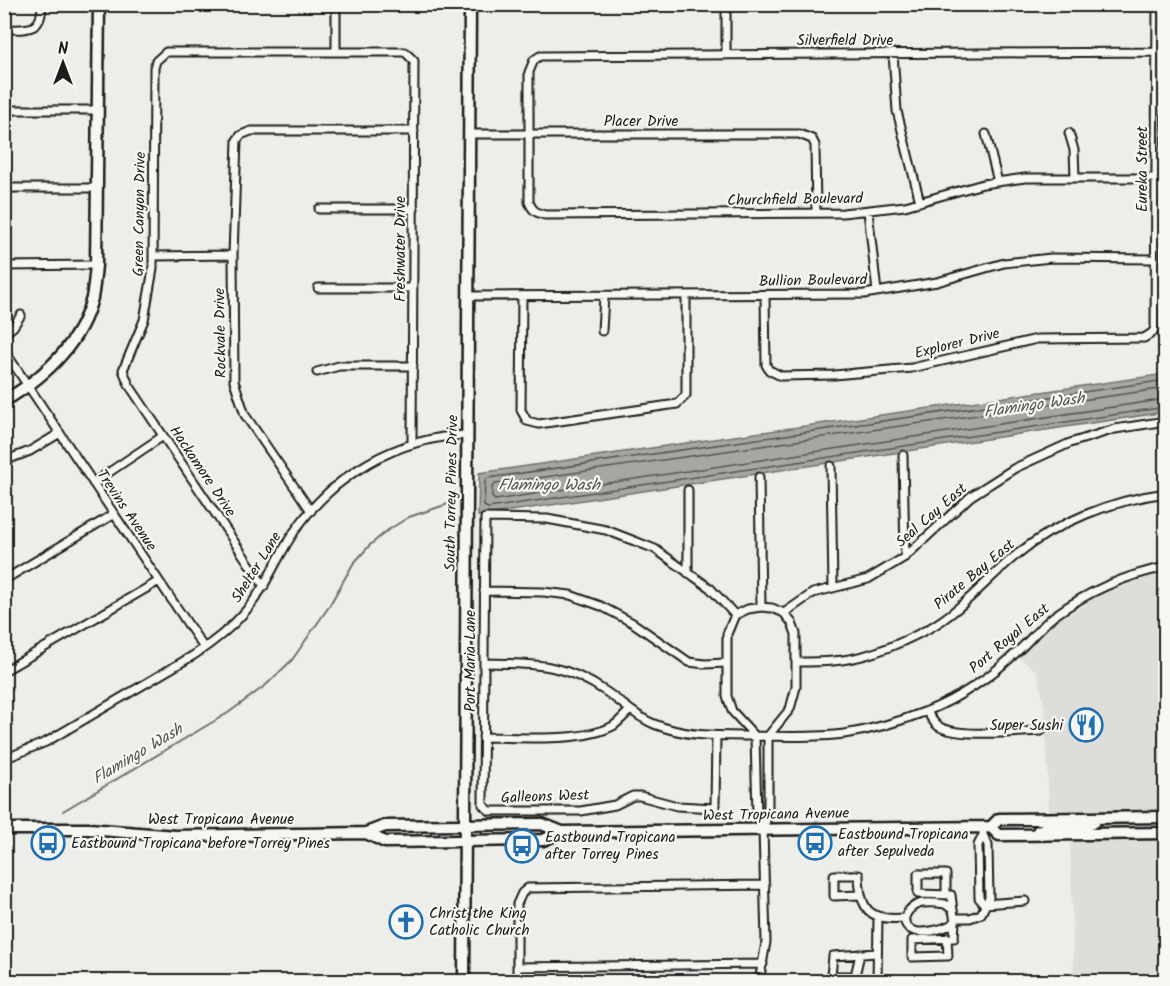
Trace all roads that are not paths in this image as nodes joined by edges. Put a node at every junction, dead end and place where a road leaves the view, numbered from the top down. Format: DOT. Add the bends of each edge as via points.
graph roads {
  1 [pos="42,4"];
  2 [pos="99,4"];
  3 [pos="336,4"];
  4 [pos="470,4"];
  5 [pos="726,4"];
  6 [pos="1158,4"];
  7 [pos="4,29"];
  8 [pos="336,51"];
  9 [pos="1157,52"];
  10 [pos="893,53"];
  11 [pos="726,54"];
  12 [pos="4,110"];
  13 [pos="98,110"];
  14 [pos="414,131"];
  15 [pos="1069,133"];
  16 [pos="469,134"];
  17 [pos="986,134"];
  18 [pos="529,135"];
  19 [pos="1075,177"];
  20 [pos="1155,178"];
  21 [pos="1166,178"];
  22 [pos="998,182"];
  23 [pos="4,188"];
  24 [pos="98,188"];
  25 [pos="920,202"];
  26 [pos="319,209"];
  27 [pos="414,209"];
  28 [pos="868,211"];
  29 [pos="816,213"];
  30 [pos="233,255"];
  31 [pos="153,256"];
  32 [pos="1155,259"];
  33 [pos="96,265"];
  34 [pos="4,266"];
  35 [pos="318,288"];
  36 [pos="413,288"];
  37 [pos="877,292"];
  38 [pos="765,295"];
  39 [pos="467,296"];
  40 [pos="522,296"];
  41 [pos="604,296"];
  42 [pos="686,296"];
  43 [pos="21,315"];
  44 [pos="602,331"];
  45 [pos="1152,333"];
  46 [pos="4,334"];
  47 [pos="4,350"];
  48 [pos="412,366"];
  49 [pos="123,370"];
  50 [pos="317,372"];
  51 [pos="28,386"];
  52 [pos="4,401"];
  53 [pos="1166,421"];
  54 [pos="60,433"];
  55 [pos="467,435"];
  56 [pos="163,436"];
  57 [pos="412,444"];
  58 [pos="903,455"];
  59 [pos="4,461"];
  60 [pos="831,466"];
  61 [pos="759,477"];
  62 [pos="93,483"];
  63 [pos="688,490"];
  64 [pos="1166,493"];
  65 [pos="311,510"];
  66 [pos="114,514"];
  67 [pos="905,557"];
  68 [pos="1166,567"];
  69 [pos="688,573"];
  70 [pos="4,580"];
  71 [pos="159,581"];
  72 [pos="264,586"];
  73 [pos="833,588"];
  74 [pos="484,591"];
  75 [pos="761,607"];
  76 [pos="784,613"];
  77 [pos="735,615"];
  78 [pos="204,648"];
  79 [pos="796,662"];
  80 [pos="484,663"];
  81 [pos="726,663"];
  82 [pos="4,671"];
  83 [pos="630,710"];
  84 [pos="927,711"];
  85 [pos="1041,731"];
  86 [pos="716,736"];
  87 [pos="762,736"];
  88 [pos="483,737"];
  89 [pos="4,759"];
  90 [pos="483,805"];
  91 [pos="1166,817"];
  92 [pos="1097,818"];
  93 [pos="464,825"];
  94 [pos="8,829"];
  95 [pos="763,829"];
  96 [pos="986,830"];
  97 [pos="562,832"];
  98 [pos="366,833"];
  99 [pos="1166,833"];
  100 [pos="1033,834"];
  101 [pos="464,840"];
  102 [pos="765,885"];
  103 [pos="946,894"];
  104 [pos="860,895"];
  105 [pos="1024,901"];
  106 [pos="984,904"];
  107 [pos="954,916"];
  108 [pos="878,917"];
  109 [pos="904,918"];
  110 [pos="947,938"];
  111 [pos="877,953"];
  112 [pos="860,954"];
  113 [pos="763,964"];
  114 [pos="517,967"];
  115 [pos="464,981"];
  116 [pos="517,981"];
  117 [pos="759,981"];
  118 [pos="877,981"];
  1 -- 7 [label="street" via="40,21 35,26"];
  2 -- 13 [label="main road"];
  3 -- 8 [label="street"];
  4 -- 16 [label="main road, South Torrey Pines Drive"];
  5 -- 11 [label="street"];
  6 -- 9 [label="street, Eureka Street"];
  8 -- 14 [label="street, Freshwater Drive" via="405,51 411,56"];
  8 -- 31 [label="street, Green Canyon Drive" via="160,55 154,68"];
  9 -- 10 [label="street, Silverfield Drive"];
  9 -- 20 [label="street, Eureka Street"];
  10 -- 11 [label="street, Silverfield Drive"];
  10 -- 25 [label="street" via="897,111"];
  11 -- 18 [label="street, Silverfield Drive" via="548,54 534,60 529,72"];
  12 -- 13 [label="street"];
  13 -- 24 [label="main road"];
  14 -- 27 [label="street, Freshwater Drive"];
  14 -- 30 [label="street, Rockvale Drive" via="251,131 241,135 235,147"];
  15 -- 19 [label="street"];
  16 -- 18 [label="street, Placer Drive"];
  16 -- 39 [label="main road, South Torrey Pines Drive"];
  17 -- 22 [label="street"];
  18 -- 29 [label="street, Placer Drive" via="800,134 812,139 815,145"];
  18 -- 29 [label="street, Churchfield Boulevard" via="529,202 538,214"];
  19 -- 20 [label="street, Churchfield Boulevard"];
  19 -- 22 [label="street, Churchfield Boulevard"];
  20 -- 21 [label="street, Churchfield Boulevard"];
  20 -- 32 [label="street, Eureka Street"];
  22 -- 25 [label="street, Churchfield Boulevard"];
  23 -- 24 [label="street"];
  24 -- 33 [label="main road"];
  25 -- 28 [label="street, Churchfield Boulevard"];
  26 -- 27 [label="street"];
  27 -- 36 [label="street, Freshwater Drive"];
  28 -- 29 [label="street, Churchfield Boulevard"];
  28 -- 37 [label="street"];
  30 -- 31 [label="street"];
  30 -- 65 [label="street, Rockvale Drive" via="232,368 238,398 255,432"];
  31 -- 49 [label="street, Green Canyon Drive" via="144,320"];
  32 -- 37 [label="street, Bullion Boulevard" via="1051,258 1004,264 937,282"];
  32 -- 45 [label="street, Eureka Street"];
  33 -- 34 [label="street"];
  33 -- 51 [label="main road" via="92,297 73,340 54,365"];
  35 -- 36 [label="street"];
  36 -- 48 [label="street, Freshwater Drive"];
  37 -- 38 [label="street, Bullion Boulevard"];
  38 -- 42 [label="street, Bullion Boulevard"];
  38 -- 45 [label="street, Explorer Drive" via="766,365 781,376 870,374 947,362 1037,339 1144,338"];
  39 -- 40 [label="street, Bullion Boulevard"];
  39 -- 55 [label="main road, South Torrey Pines Drive"];
  40 -- 41 [label="street, Bullion Boulevard"];
  40 -- 42 [label="street" via="521,410 527,421 539,424 677,404 682,400 686,395"];
  41 -- 42 [label="street, Bullion Boulevard"];
  41 -- 44 [label="street"];
  43 -- 46 [label="street"];
  47 -- 51 [label="street, Trevins Avenue"];
  48 -- 50 [label="street" via="339,366"];
  48 -- 57 [label="street, Freshwater Drive"];
  49 -- 56 [label="street, Hackamore Drive"];
  51 -- 52 [label="main road"];
  51 -- 54 [label="street, Trevins Avenue"];
  53 -- 67 [label="street, Seal Cay East" via="1115,429 1071,442 1015,468 971,496"];
  54 -- 59 [label="street"];
  54 -- 62 [label="street, Trevins Avenue"];
  55 -- 57 [label="street, Shelter Lane"];
  55 -- 93 [label="main road, South Torrey Pines Drive"];
  56 -- 62 [label="street"];
  56 -- 72 [label="street, Hackamore Drive"];
  57 -- 65 [label="street, Shelter Lane" via="378,457 350,474"];
  58 -- 67 [label="street"];
  60 -- 73 [label="street"];
  61 -- 75 [label="street"];
  62 -- 66 [label="street, Trevins Avenue"];
  63 -- 69 [label="street"];
  64 -- 79 [label="street, Pirate Bay East" via="1114,505 1044,536 929,628 868,654 835,661"];
  65 -- 72 [label="street, Shelter Lane"];
  66 -- 70 [label="street"];
  66 -- 71 [label="street, Trevins Avenue"];
  67 -- 73 [label="street, Seal Cay East" via="868,579"];
  68 -- 84 [label="street, Port Royal East" via="1111,583 1082,598 1053,617 986,676"];
  69 -- 74 [label="street, Port Maria Lane" via="655,549 606,530 547,519 485,518"];
  69 -- 77 [label="street" via="710,588"];
  71 -- 78 [label="street, Trevins Avenue"];
  71 -- 82 [label="street"];
  72 -- 78 [label="street, Shelter Lane" via="244,613"];
  73 -- 76 [label="street, Seal Cay East" via="813,593"];
  74 -- 80 [label="street, Port Maria Lane"];
  74 -- 81 [label="street" via="570,595 633,622 689,662"];
  75 -- 76 [label="street"];
  75 -- 77 [label="street"];
  76 -- 79 [label="street" via="796,634"];
  77 -- 81 [label="street" via="727,634"];
  78 -- 89 [label="street, Shelter Lane" via="46,742"];
  79 -- 87 [label="street" via="796,687 790,709"];
  80 -- 83 [label="street, Port Royal East" via="541,664 566,671 592,682"];
  80 -- 88 [label="street, Port Maria Lane"];
  81 -- 87 [label="street" via="727,696 732,711"];
  83 -- 86 [label="street, Port Royal East" via="673,731"];
  83 -- 88 [label="street" via="615,725 582,736"];
  84 -- 85 [label="street" via="932,721 955,733"];
  84 -- 87 [label="street, Port Royal East" via="844,734"];
  86 -- 87 [label="street, Port Royal East"];
  86 -- 90 [label="street, Galleons West" via="715,808 677,806 640,796 581,811 490,811"];
  87 -- 95 [label="street" via="768,815"];
  87 -- 95 [label="street" via="757,816"];
  88 -- 90 [label="street, Port Maria Lane"];
  91 -- 92 [label="main road, West Tropicana Avenue"];
  92 -- 96 [label="main road, West Tropicana Avenue" via="999,819"];
  92 -- 100 [label="main road" via="1090,825 1051,826"];
  93 -- 97 [label="main road, West Tropicana Avenue" via="542,824"];
  93 -- 98 [label="main road, West Tropicana Avenue" via="385,826"];
  93 -- 101 [label="main road, South Torrey Pines Drive"];
  94 -- 98 [label="main road, West Tropicana Avenue" via="89,829 175,836"];
  95 -- 96 [label="main road, West Tropicana Avenue"];
  95 -- 97 [label="main road, West Tropicana Avenue"];
  95 -- 102 [label="street"];
  96 -- 100 [label="main road, West Tropicana Avenue" via="999,835"];
  96 -- 106 [label="street" via="989,898"];
  97 -- 101 [label="main road, West Tropicana Avenue" via="543,840"];
  98 -- 101 [label="main road, West Tropicana Avenue" via="385,842"];
  99 -- 100 [label="main road, West Tropicana Avenue"];
  101 -- 115 [label="main road, South Torrey Pines Drive"];
  102 -- 113 [label="street"];
  102 -- 114 [label="street" via="528,888 517,904"];
  103 -- 103 [label="street" via="918,894 918,874 946,874"];
  103 -- 107 [label="street" via="951,895"];
  104 -- 104 [label="street" via="834,896 834,875 859,875"];
  104 -- 108 [label="street" via="872,915"];
  105 -- 106 [label="street"];
  106 -- 107 [label="street" via="981,914 970,918"];
  107 -- 109 [label="street" via="945,904 920,904"];
  107 -- 109 [label="street" via="948,927 915,931"];
  107 -- 110 [label="street" via="954,938"];
  108 -- 109 [label="street"];
  108 -- 111 [label="street"];
  110 -- 110 [label="street" via="912,940 912,957 948,956"];
  111 -- 112 [label="street"];
  111 -- 118 [label="street"];
  112 -- 112 [label="street" via="833,956 831,976 855,976"];
  113 -- 114 [label="street"];
  113 -- 117 [label="street"];
  114 -- 116 [label="street"];
}
